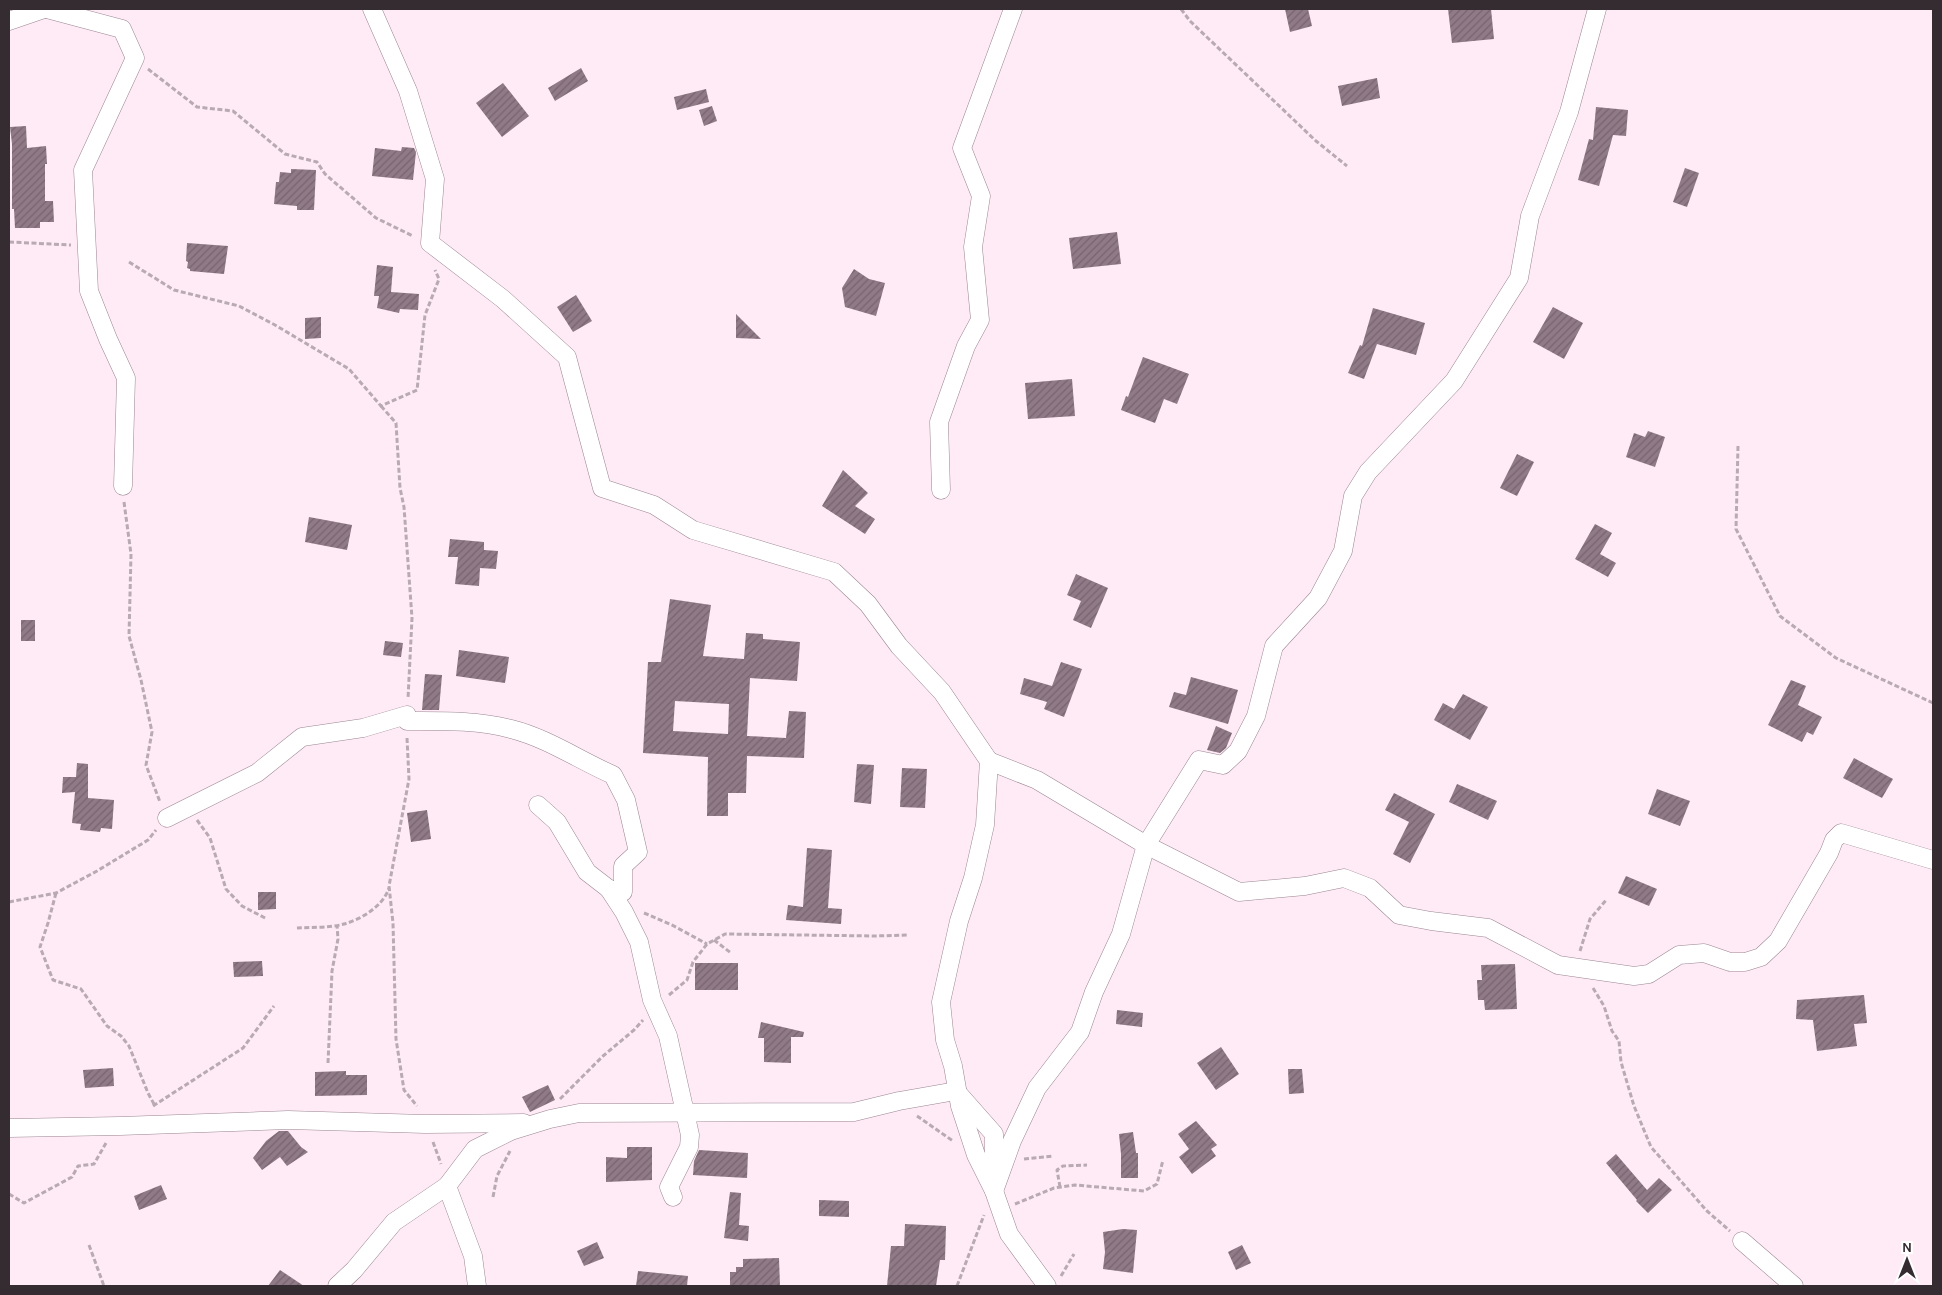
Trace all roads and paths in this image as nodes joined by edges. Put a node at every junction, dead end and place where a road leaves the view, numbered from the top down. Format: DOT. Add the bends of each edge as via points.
graph roads {
  1 [pos="45,9"];
  2 [pos="372,9"];
  3 [pos="1014,9"];
  4 [pos="1181,9"];
  5 [pos="1598,9"];
  6 [pos="9,21"];
  7 [pos="146,68"];
  8 [pos="1347,166"];
  9 [pos="9,242"];
  10 [pos="430,243"];
  11 [pos="86,245"];
  12 [pos="129,262"];
  13 [pos="432,263"];
  14 [pos="381,406"];
  15 [pos="1738,446"];
  16 [pos="123,486"];
  17 [pos="941,490"];
  18 [pos="1933,703"];
  19 [pos="407,718"];
  20 [pos="989,761"];
  21 [pos="538,805"];
  22 [pos="182,810"];
  23 [pos="167,818"];
  24 [pos="1146,845"];
  25 [pos="1933,860"];
  26 [pos="390,886"];
  27 [pos="609,888"];
  28 [pos="56,893"];
  29 [pos="1607,899"];
  30 [pos="9,902"];
  31 [pos="620,905"];
  32 [pos="267,919"];
  33 [pos="337,924"];
  34 [pos="297,928"];
  35 [pos="906,934"];
  36 [pos="714,940"];
  37 [pos="707,944"];
  38 [pos="731,953"];
  39 [pos="1581,967"];
  40 [pos="274,1006"];
  41 [pos="656,1009"];
  42 [pos="328,1064"];
  43 [pos="956,1091"];
  44 [pos="559,1100"];
  45 [pos="899,1101"];
  46 [pos="155,1106"];
  47 [pos="147,1109"];
  48 [pos="684,1112"];
  49 [pos="425,1124"];
  50 [pos="533,1124"];
  51 [pos="120,1126"];
  52 [pos="9,1128"];
  53 [pos="976,1155"];
  54 [pos="1053,1156"];
  55 [pos="1006,1158"];
  56 [pos="1163,1160"];
  57 [pos="1087,1164"];
  58 [pos="447,1186"];
  59 [pos="1060,1187"];
  60 [pos="994,1193"];
  61 [pos="9,1194"];
  62 [pos="493,1197"];
  63 [pos="673,1197"];
  64 [pos="1742,1241"];
  65 [pos="89,1245"];
  66 [pos="1074,1254"];
  67 [pos="104,1286"];
  68 [pos="337,1286"];
  69 [pos="477,1286"];
  70 [pos="957,1286"];
  71 [pos="1046,1286"];
  72 [pos="1794,1286"];
  1 -- 6 [label="street"];
  1 -- 11 [label="street" via="122,30 135,58 83,170"];
  2 -- 10 [label="street" via="408,91 434,179"];
  3 -- 17 [label="street" via="962,148 981,196 973,247 980,320 966,346 939,422"];
  4 -- 8 [label="path" via="1302,128"];
  5 -- 24 [label="street" via="1569,112 1530,216 1519,278 1454,381 1368,472 1353,496 1343,551 1318,598 1274,646 1256,716 1238,750 1223,765 1199,760"];
  7 -- 10 [label="path" via="197,107 233,112 285,154 317,162 325,174 376,218"];
  9 -- 11 [label="path"];
  10 -- 20 [label="street" via="503,299 567,357 602,488 654,505 694,530 834,572 868,604 899,646 942,692"];
  11 -- 16 [label="street" via="89,291 126,378"];
  12 -- 14 [label="path" via="174,290 239,306 275,325 349,369"];
  13 -- 14 [label="path" via="439,279 425,315 417,390"];
  14 -- 19 [label="path" via="396,423 404,507 412,618"];
  15 -- 18 [label="path" via="1736,529 1780,616 1836,658"];
  16 -- 23 [label="path" via="131,554 129,636 152,732 146,765"];
  19 -- 22 [label="street" via="302,737 257,773"];
  19 -- 26 [label="path" via="409,779"];
  19 -- 27 [label="street" via="511,729 614,775 626,800 638,852 623,866 623,892"];
  20 -- 24 [label="street" via="1037,780"];
  20 -- 43 [label="street" via="985,825 941,1002"];
  21 -- 27 [label="street" via="557,822 587,872"];
  22 -- 23 [label="street"];
  22 -- 32 [label="path" via="195,818 210,838 226,888 242,906"];
  23 -- 28 [label="path" via="148,840"];
  24 -- 39 [label="street" via="1239,892 1305,886 1344,878 1370,888 1399,916 1488,928 1558,965"];
  24 -- 55 [label="street" via="1121,934 1094,992 1080,1032 1037,1088"];
  25 -- 39 [label="street" via="1841,834 1834,840 1778,941 1761,957 1730,962 1704,953 1680,955 1649,974 1634,976"];
  26 -- 33 [label="path" via="376,908 344,924"];
  26 -- 49 [label="path" via="396,1039 404,1090 417,1106"];
  27 -- 31 [label="street"];
  28 -- 30 [label="path"];
  28 -- 46 [label="path" via="40,947 53,980 81,989 107,1026 121,1036 129,1046"];
  29 -- 39 [label="path" via="1590,919 1578,958"];
  31 -- 37 [label="path" via="672,924"];
  31 -- 41 [label="street" via="639,942"];
  33 -- 34 [label="path"];
  33 -- 42 [label="path"];
  35 -- 36 [label="path" via="725,934"];
  36 -- 37 [label="path"];
  36 -- 38 [label="path"];
  37 -- 41 [label="path" via="693,962 687,980"];
  39 -- 64 [label="path" via="1604,1006 1619,1041 1621,1062 1634,1106 1651,1147 1707,1211"];
  40 -- 46 [label="path" via="243,1048"];
  41 -- 44 [label="path"];
  41 -- 48 [label="street" via="668,1036"];
  43 -- 45 [label="street"];
  43 -- 53 [label="street"];
  43 -- 60 [label="street" via="994,1134"];
  45 -- 48 [label="street" via="854,1112"];
  45 -- 53 [label="path" via="922,1121"];
  46 -- 47 [label="path"];
  48 -- 50 [label="street" via="579,1113"];
  48 -- 63 [label="street" via="690,1134 689,1147 669,1187"];
  49 -- 50 [label="street"];
  49 -- 51 [label="street" via="288,1120"];
  49 -- 58 [label="path" via="438,1152"];
  50 -- 58 [label="street" via="475,1149"];
  50 -- 62 [label="path" via="508,1154 497,1176"];
  51 -- 52 [label="street"];
  51 -- 61 [label="path" via="94,1164 78,1166 72,1177 24,1203"];
  53 -- 60 [label="street"];
  54 -- 55 [label="path" via="1019,1160"];
  55 -- 60 [label="street"];
  56 -- 59 [label="path" via="1157,1184 1144,1191 1075,1185"];
  57 -- 59 [label="path" via="1063,1166 1058,1170"];
  58 -- 68 [label="street" via="394,1222"];
  58 -- 69 [label="street" via="474,1256"];
  59 -- 60 [label="path" via="1007,1208 1003,1208"];
  60 -- 70 [label="path"];
  60 -- 71 [label="street" via="1009,1234"];
  64 -- 72 [label="street"];
  65 -- 67 [label="path"];
  66 -- 71 [label="path" via="1060,1278"];
}
